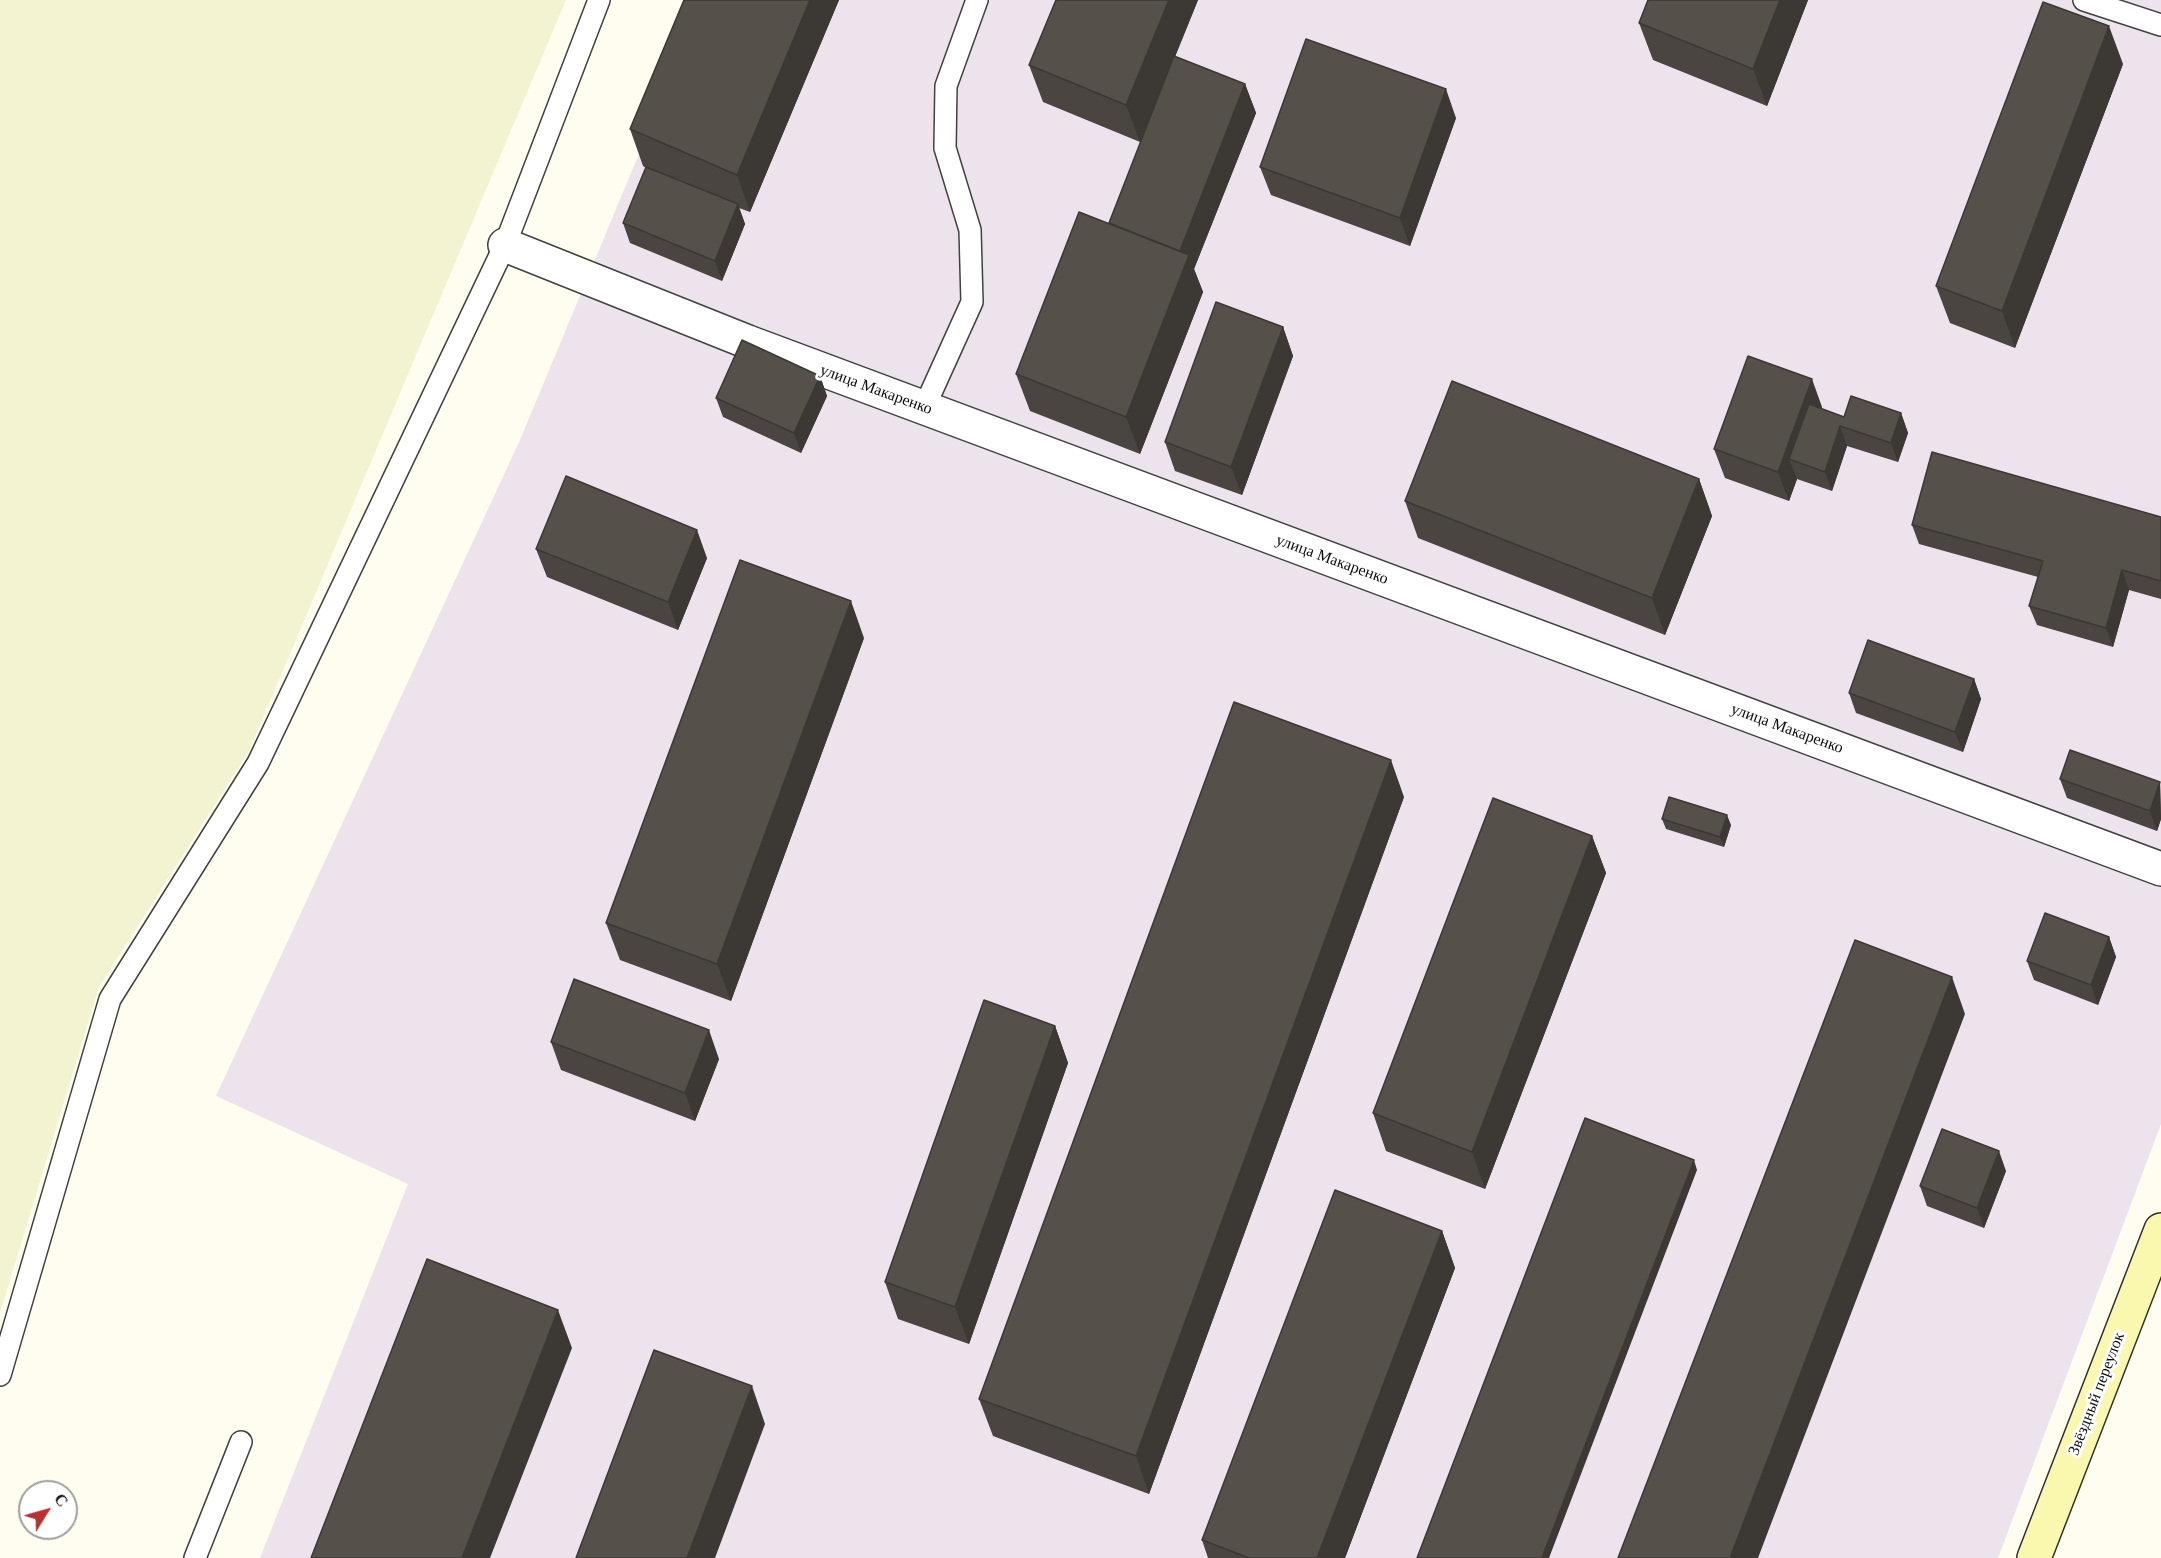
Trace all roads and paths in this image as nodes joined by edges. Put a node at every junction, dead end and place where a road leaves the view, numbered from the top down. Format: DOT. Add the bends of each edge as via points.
graph roads {
  1 [pos="599,0"];
  2 [pos="976,0"];
  3 [pos="2084,0"];
  4 [pos="2161,25"];
  5 [pos="505,245"];
  6 [pos="924,408"];
  7 [pos="2161,869"];
  8 [pos="2161,1230"];
  9 [pos="0,1375"];
  10 [pos="241,1442"];
  11 [pos="195,1558"];
  12 [pos="2034,1558"];
  1 -- 5 [label="lane"];
  2 -- 6 [label="lane" via="946,86 945,148 970,230 972,302"];
  3 -- 4 [label="lane"];
  5 -- 6 [label="street, улица Макаренко"];
  5 -- 9 [label="lane" via="258,764 110,999"];
  6 -- 7 [label="street, улица Макаренко"];
  8 -- 12 [label="street, Звёздный переулок"];
  10 -- 11 [label="lane"];
}
